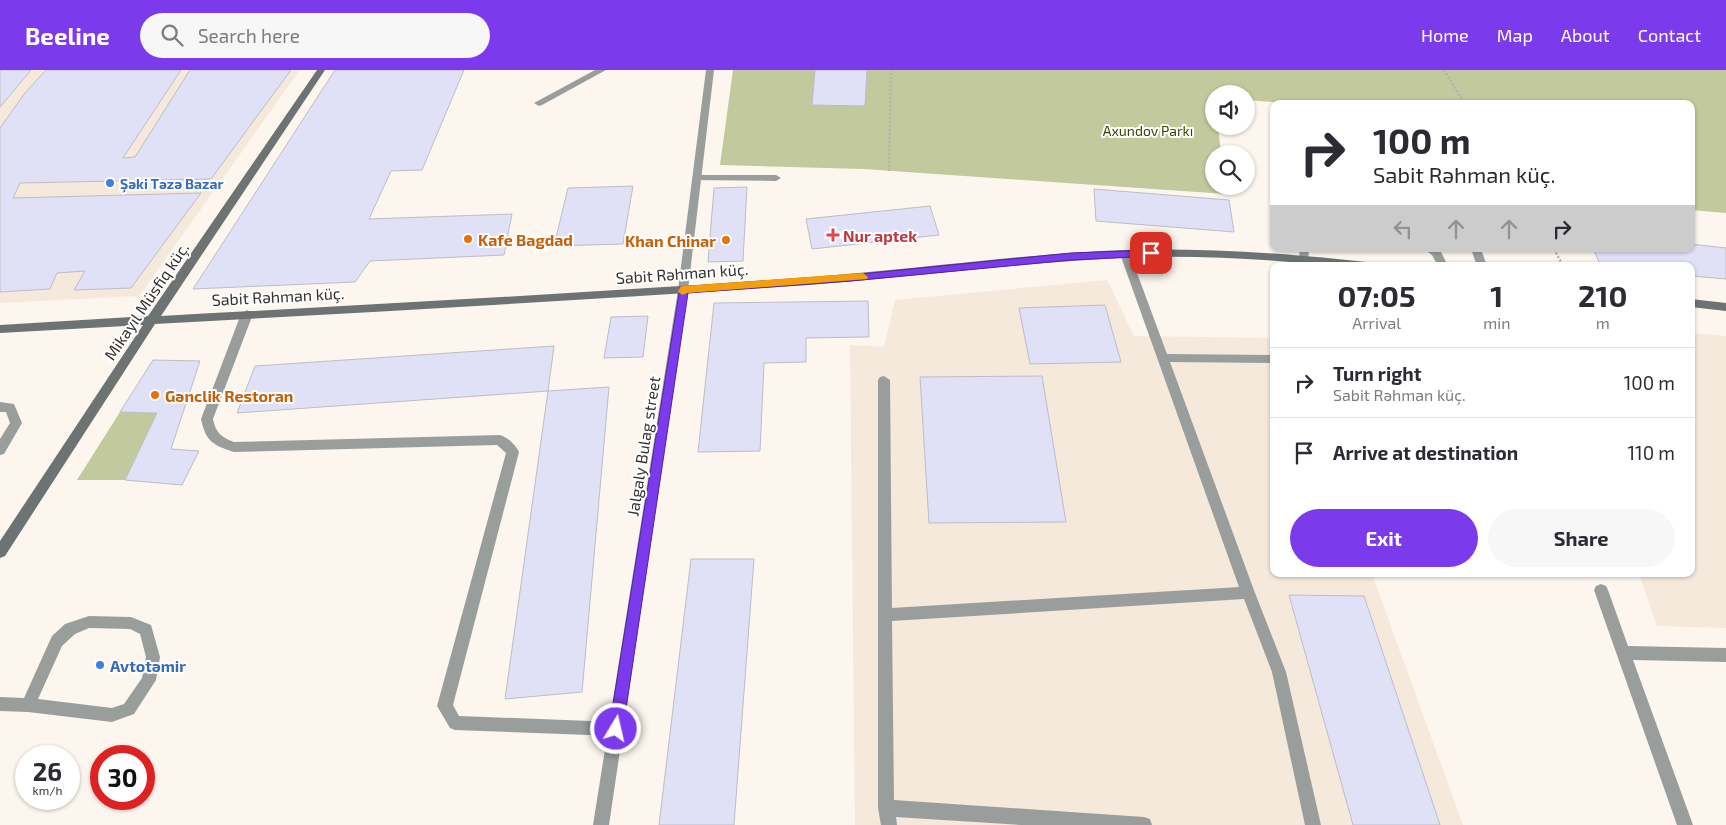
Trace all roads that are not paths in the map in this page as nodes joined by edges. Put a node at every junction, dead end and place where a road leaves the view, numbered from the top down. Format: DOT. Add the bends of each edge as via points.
graph roads {
  1 [pos="321,70"];
  2 [pos="602,70"];
  3 [pos="710,70"];
  4 [pos="539,103"];
  5 [pos="697,178"];
  6 [pos="776,178"];
  7 [pos="1125,254"];
  8 [pos="1304,254"];
  9 [pos="1345,262"];
  10 [pos="683,290"];
  11 [pos="1695,303"];
  12 [pos="1726,307"];
  13 [pos="247,314"];
  14 [pos="152,320"];
  15 [pos="0,329"];
  16 [pos="1164,358"];
  17 [pos="1270,359"];
  18 [pos="884,380"];
  19 [pos="0,407"];
  20 [pos="0,450"];
  21 [pos="0,552"];
  22 [pos="1602,590"];
  23 [pos="1248,593"];
  24 [pos="885,615"];
  25 [pos="1624,653"];
  26 [pos="1726,656"];
  27 [pos="0,704"];
  28 [pos="28,705"];
  29 [pos="616,729"];
  30 [pos="886,808"];
  31 [pos="601,825"];
  32 [pos="889,825"];
  33 [pos="1144,825"];
  34 [pos="1313,825"];
  35 [pos="1685,825"];
  1 -- 14 [label="main road, Mikayıl Müsfiq küç."];
  2 -- 4 [label="street"];
  3 -- 5 [label="street, Jalgaly Bulag street"];
  5 -- 6 [label="street"];
  5 -- 10 [label="street, Jalgaly Bulag street"];
  7 -- 8 [label="main road, Sabit Rəhman küç."];
  7 -- 10 [label="main road, Sabit Rəhman küç."];
  7 -- 16 [label="street"];
  8 -- 9 [label="main road, Sabit Rəhman küç."];
  10 -- 13 [label="main road, Sabit Rəhman küç."];
  10 -- 29 [label="street, Jalgaly Bulag street"];
  11 -- 12 [label="main road"];
  13 -- 14 [label="main road, Sabit Rəhman küç."];
  13 -- 29 [label="street" via="207,419 210,433 218,442 234,447 500,440 513,452 445,706 455,723"];
  14 -- 15 [label="main road, Sabit Rəhman küç."];
  14 -- 21 [label="main road, Mikayıl Müsfiq küç."];
  16 -- 17 [label="street"];
  16 -- 23 [label="street"];
  18 -- 24 [label="street"];
  19 -- 20 [label="street" via="10,407 16,423"];
  22 -- 25 [label="street"];
  23 -- 24 [label="street"];
  23 -- 34 [label="street" via="1279,672"];
  24 -- 30 [label="street"];
  25 -- 26 [label="street"];
  25 -- 35 [label="street"];
  27 -- 28 [label="street"];
  28 -- 28 [label="street" via="112,715 129,710 149,680 153,658 146,630 131,623 89,622 70,628 57,641"];
  29 -- 31 [label="street, Jalgaly Bulag street"];
  30 -- 32 [label="street"];
  30 -- 33 [label="street"];
}
